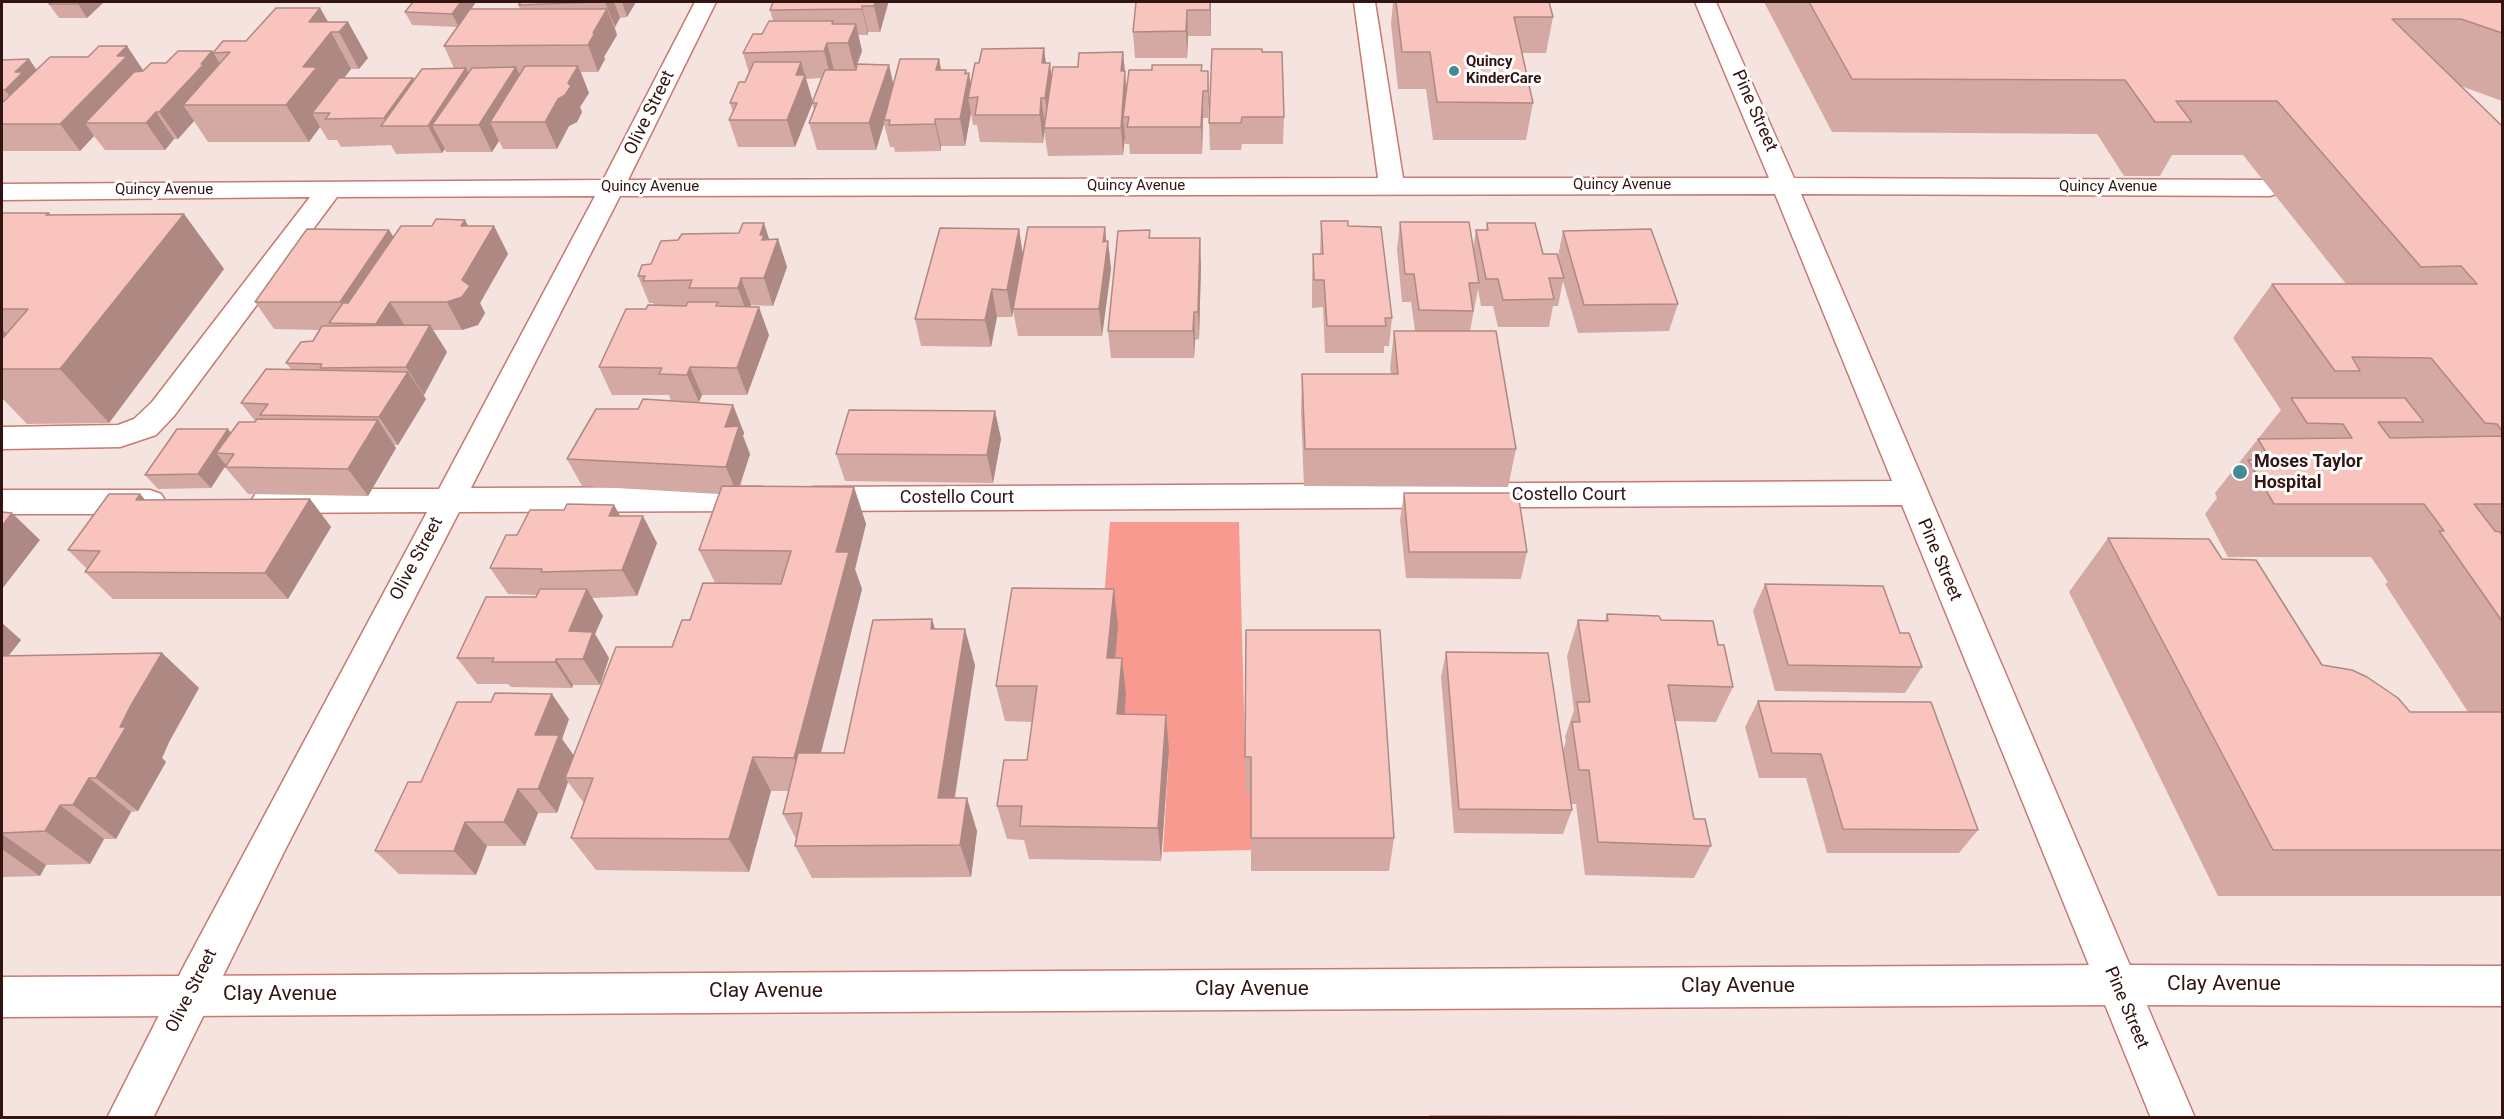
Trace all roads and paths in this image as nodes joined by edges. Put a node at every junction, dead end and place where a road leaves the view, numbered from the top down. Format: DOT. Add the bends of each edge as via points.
graph roads {
  1 [pos="705,2"];
  2 [pos="1364,2"];
  3 [pos="1706,2"];
  4 [pos="1786,185"];
  5 [pos="1392,186"];
  6 [pos="614,187"];
  7 [pos="2270,188"];
  8 [pos="330,189"];
  9 [pos="2,192"];
  10 [pos="2,438"];
  11 [pos="1912,493"];
  12 [pos="177,501"];
  13 [pos="236,501"];
  14 [pos="447,501"];
  15 [pos="2,502"];
  16 [pos="2116,985"];
  17 [pos="2502,986"];
  18 [pos="189,996"];
  19 [pos="2,997"];
  20 [pos="129,1118"];
  21 [pos="2173,1118"];
  1 -- 6 [label="street, Olive Street"];
  2 -- 5 [label="street"];
  3 -- 4 [label="street, Pine Street"];
  4 -- 5 [label="street, Quincy Avenue"];
  4 -- 7 [label="street, Quincy Avenue"];
  4 -- 11 [label="street, Pine Street"];
  5 -- 6 [label="street, Quincy Avenue"];
  6 -- 8 [label="street, Quincy Avenue"];
  6 -- 14 [label="street, Olive Street"];
  8 -- 9 [label="street, Quincy Avenue"];
  8 -- 10 [label="street" via="150,423 120,436"];
  11 -- 14 [label="street, Costello Court"];
  11 -- 16 [label="street, Pine Street"];
  12 -- 15 [label="street"];
  13 -- 14 [label="street, Costello Court"];
  14 -- 18 [label="street, Olive Street"];
  16 -- 17 [label="street, Clay Avenue"];
  16 -- 18 [label="street, Clay Avenue"];
  16 -- 21 [label="street, Pine Street"];
  18 -- 19 [label="street, Clay Avenue"];
  18 -- 20 [label="street, Olive Street"];
}
